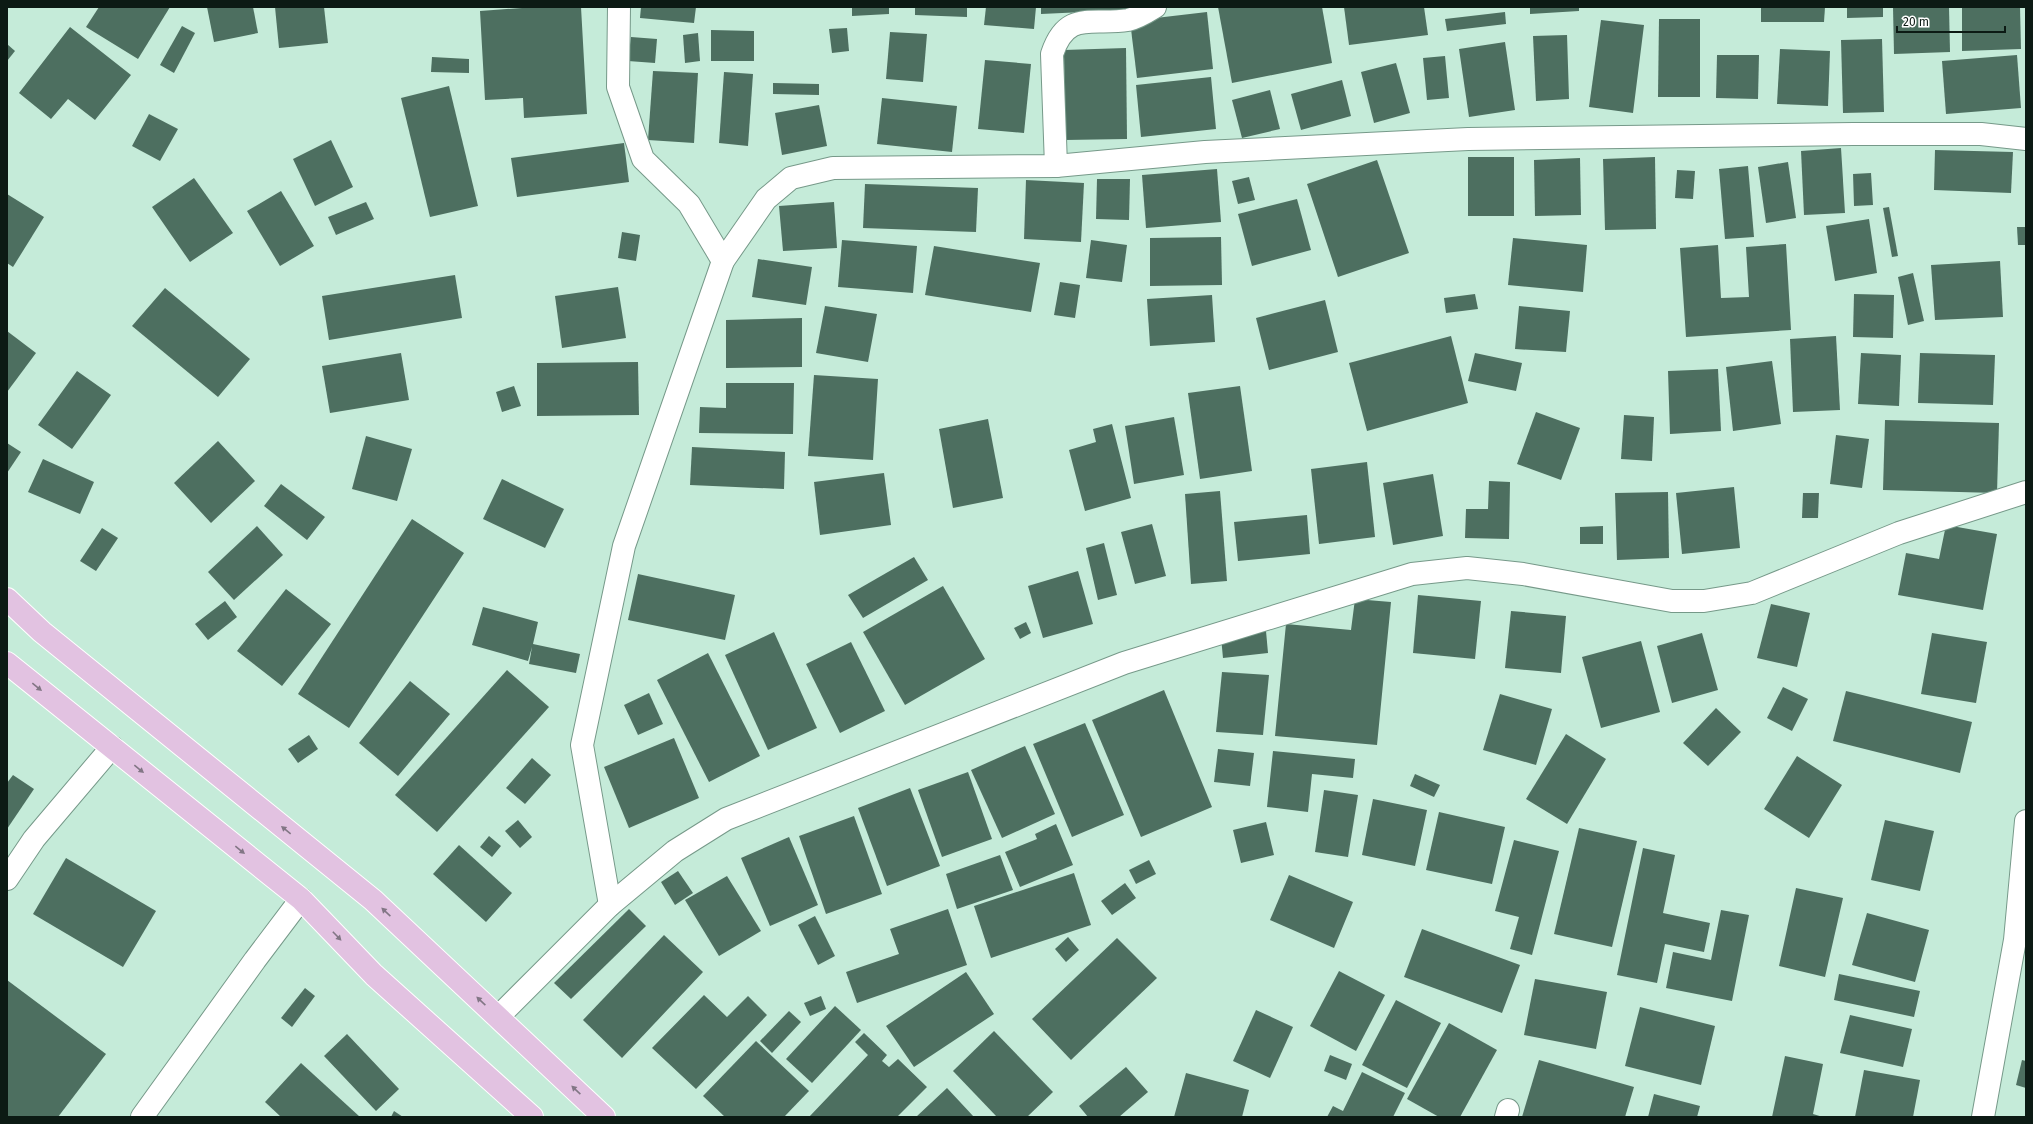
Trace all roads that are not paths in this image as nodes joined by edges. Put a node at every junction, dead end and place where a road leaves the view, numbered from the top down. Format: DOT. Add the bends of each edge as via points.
graph roads {
  1 [pos="619,7"];
  2 [pos="1155,7"];
  3 [pos="2026,139"];
  4 [pos="1056,166"];
  5 [pos="723,261"];
  6 [pos="2026,492"];
  7 [pos="7,599"];
  8 [pos="7,663"];
  9 [pos="112,747"];
  10 [pos="2026,821"];
  11 [pos="7,879"];
  12 [pos="301,900"];
  13 [pos="610,905"];
  14 [pos="2021,941"];
  15 [pos="498,1017"];
  16 [pos="142,1117"];
  17 [pos="532,1117"];
  18 [pos="604,1117"];
  19 [pos="1983,1117"];
  1 -- 5 [label="street" via="618,87 643,159 689,204"];
  2 -- 4 [label="street" via="1128,20 1079,22 1067,28 1058,37 1052,54"];
  3 -- 4 [label="street" via="1981,134 1860,134 1468,139 1204,152"];
  4 -- 5 [label="street" via="833,168 791,178 766,199"];
  5 -- 13 [label="street" via="624,546 582,744"];
  6 -- 13 [label="street" via="1899,533 1752,593 1704,601 1672,601 1523,574 1467,568 1412,574 1124,663 726,819 675,851"];
  15 -- 7 [label="main road, one-way" via="373,900 42,632"];
  8 -- 9 [label="main road, one-way"];
  9 -- 11 [label="street" via="34,839"];
  9 -- 12 [label="main road, one-way"];
  10 -- 14 [label="street"];
  12 -- 16 [label="street"];
  12 -- 17 [label="main road, one-way" via="374,975"];
  13 -- 15 [label="street"];
  14 -- 19 [label="street"];
  18 -- 15 [label="main road, one-way"];
}
